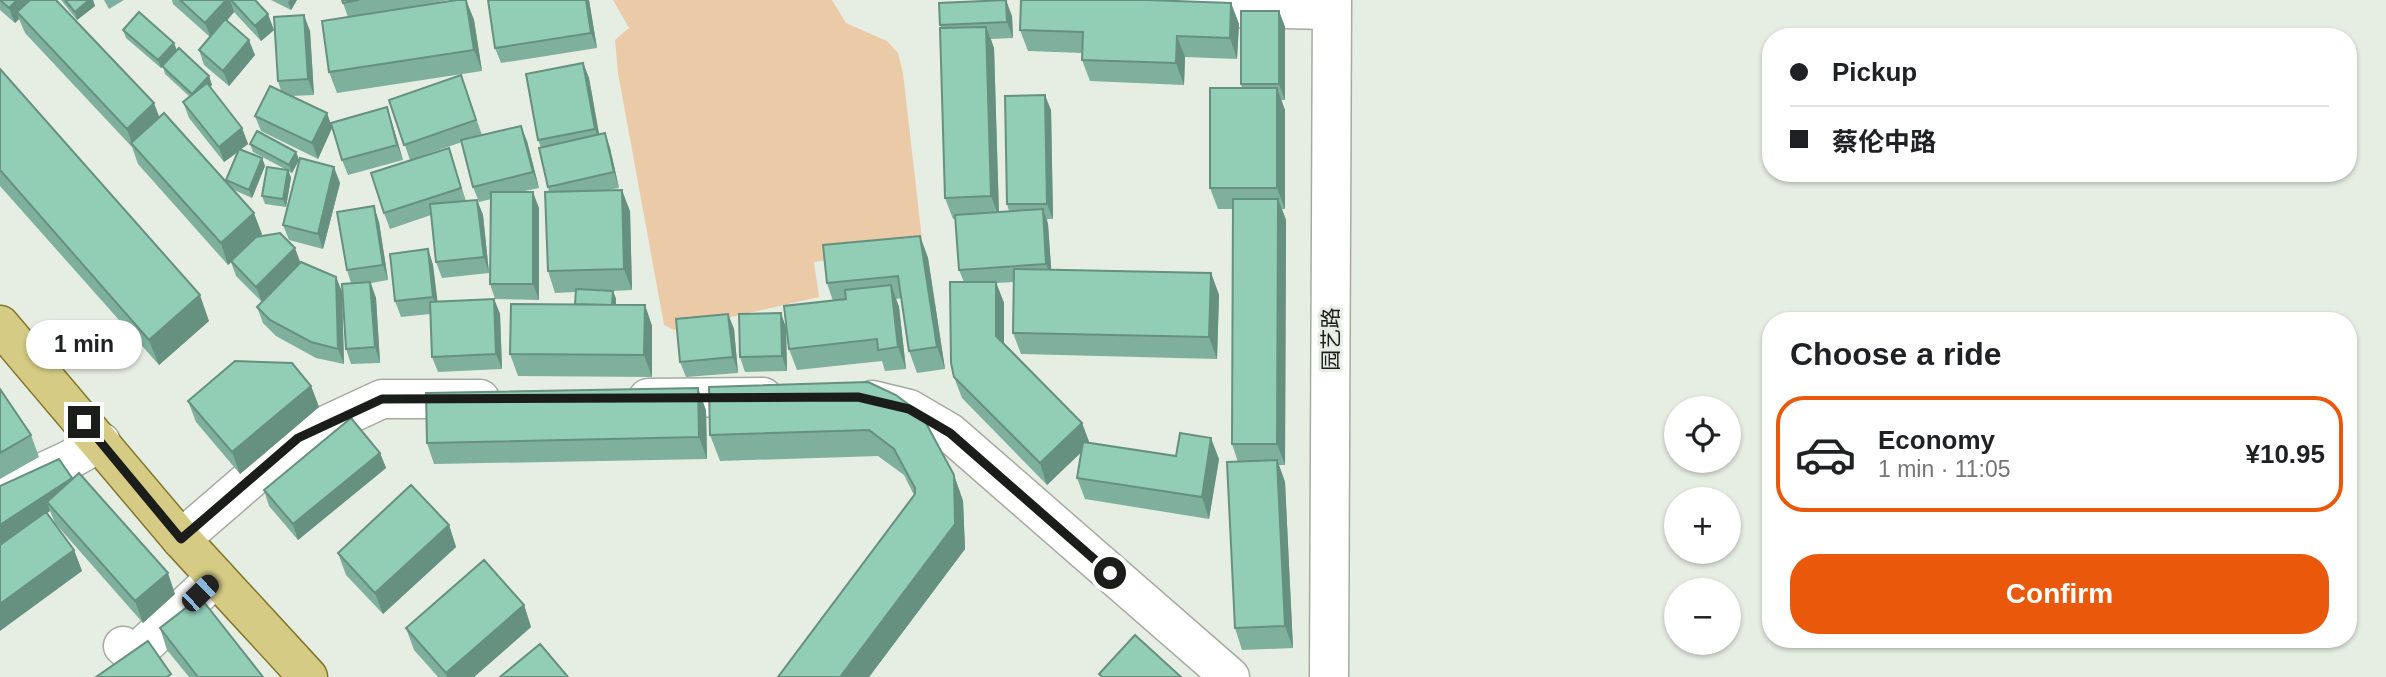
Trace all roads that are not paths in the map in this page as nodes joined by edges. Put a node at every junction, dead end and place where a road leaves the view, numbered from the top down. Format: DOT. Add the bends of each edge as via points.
graph roads {
  1 [pos="1332,5"];
  2 [pos="1140,6"];
  3 [pos="0,325"];
  4 [pos="804,397"];
  5 [pos="844,397"];
  6 [pos="518,398"];
  7 [pos="613,398"];
  8 [pos="101,442"];
  9 [pos="0,492"];
  10 [pos="181,539"];
  11 [pos="216,577"];
  12 [pos="123,646"];
  13 [pos="308,677"];
  14 [pos="1230,677"];
  15 [pos="1329,677"];
  1 -- 2 [label="street"];
  1 -- 15 [label="street, 园艺路"];
  3 -- 8 [label="main road"];
  4 -- 7 [label="street"];
  5 -- 14 [label="street" via="909,409 950,433"];
  6 -- 10 [label="street" via="382,399 298,438"];
  8 -- 9 [label="street"];
  8 -- 10 [label="main road"];
  10 -- 11 [label="main road"];
  11 -- 12 [label="street" via="134,655"];
  11 -- 13 [label="main road"];
}
